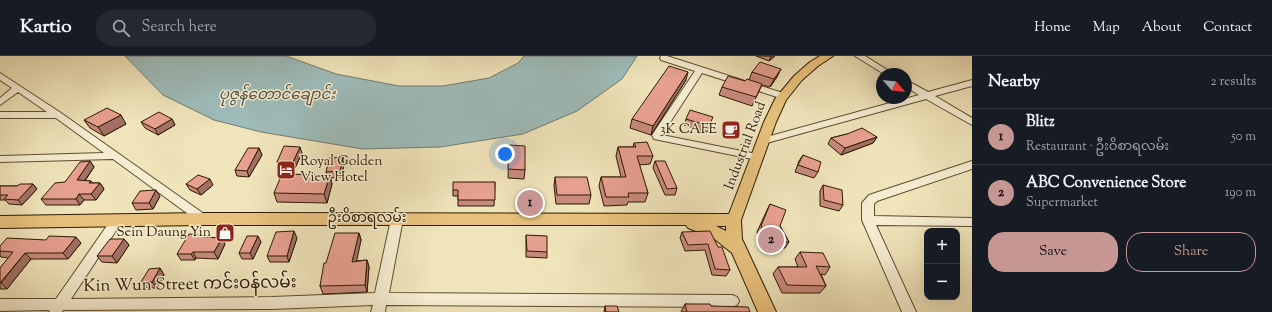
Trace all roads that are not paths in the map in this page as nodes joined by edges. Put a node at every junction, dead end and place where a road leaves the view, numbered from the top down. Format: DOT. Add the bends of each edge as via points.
graph roads {
  1 [pos="828,56"];
  2 [pos="859,56"];
  3 [pos="664,58"];
  4 [pos="880,68"];
  5 [pos="700,70"];
  6 [pos="1,78"];
  7 [pos="972,83"];
  8 [pos="912,87"];
  9 [pos="17,88"];
  10 [pos="783,96"];
  11 [pos="928,96"];
  12 [pos="0,102"];
  13 [pos="0,115"];
  14 [pos="58,115"];
  15 [pos="972,122"];
  16 [pos="763,141"];
  17 [pos="116,156"];
  18 [pos="757,157"];
  19 [pos="0,158"];
  20 [pos="972,165"];
  21 [pos="203,219"];
  22 [pos="397,219"];
  23 [pos="117,220"];
  24 [pos="667,220"];
  25 [pos="734,220"];
  26 [pos="868,220"];
  27 [pos="0,222"];
  28 [pos="972,222"];
  29 [pos="740,250"];
  30 [pos="732,300"];
  31 [pos="0,305"];
  32 [pos="379,306"];
  33 [pos="57,308"];
  34 [pos="270,308"];
  35 [pos="767,312"];
  36 [pos="909,312"];
  1 -- 10 [label="main road, Industrial Road" via="798,78"];
  2 -- 4 [label="street"];
  3 -- 5 [label="street"];
  5 -- 10 [label="street"];
  5 -- 18 [label="street" via="657,134 658,137"];
  6 -- 9 [label="street"];
  7 -- 11 [label="street"];
  8 -- 11 [label="street"];
  9 -- 12 [label="street"];
  9 -- 14 [label="street"];
  10 -- 16 [label="main road, Industrial Road"];
  11 -- 15 [label="street"];
  11 -- 16 [label="street"];
  13 -- 14 [label="street"];
  14 -- 17 [label="street"];
  16 -- 18 [label="main road, Industrial Road"];
  17 -- 19 [label="street"];
  17 -- 21 [label="street"];
  18 -- 25 [label="main road, Industrial Road"];
  20 -- 26 [label="street" via="873,198 868,204"];
  21 -- 22 [label="main road, ဦးဝိစာရလမ်း"];
  21 -- 23 [label="main road, ဦးဝိစာရလမ်း"];
  22 -- 24 [label="main road, ဦးဝိစာရလမ်း"];
  22 -- 32 [label="street"];
  23 -- 27 [label="main road, ဦးဝိစာရလမ်း"];
  23 -- 33 [label="street"];
  24 -- 25 [label="main road, ဦးဝိစာရလမ်း"];
  24 -- 29 [label="main road" via="709,229 726,237"];
  25 -- 29 [label="main road" via="734,238"];
  26 -- 28 [label="street"];
  26 -- 36 [label="street"];
  29 -- 35 [label="main road"];
  30 -- 32 [label="street, Kin Wun Street ကင်းဝန်လမ်း"];
  31 -- 33 [label="street, Kin Wun Street ကင်းဝန်လမ်း"];
  32 -- 34 [label="street, Kin Wun Street ကင်းဝန်လမ်း"];
  33 -- 34 [label="street, Kin Wun Street ကင်းဝန်လမ်း"];
}
